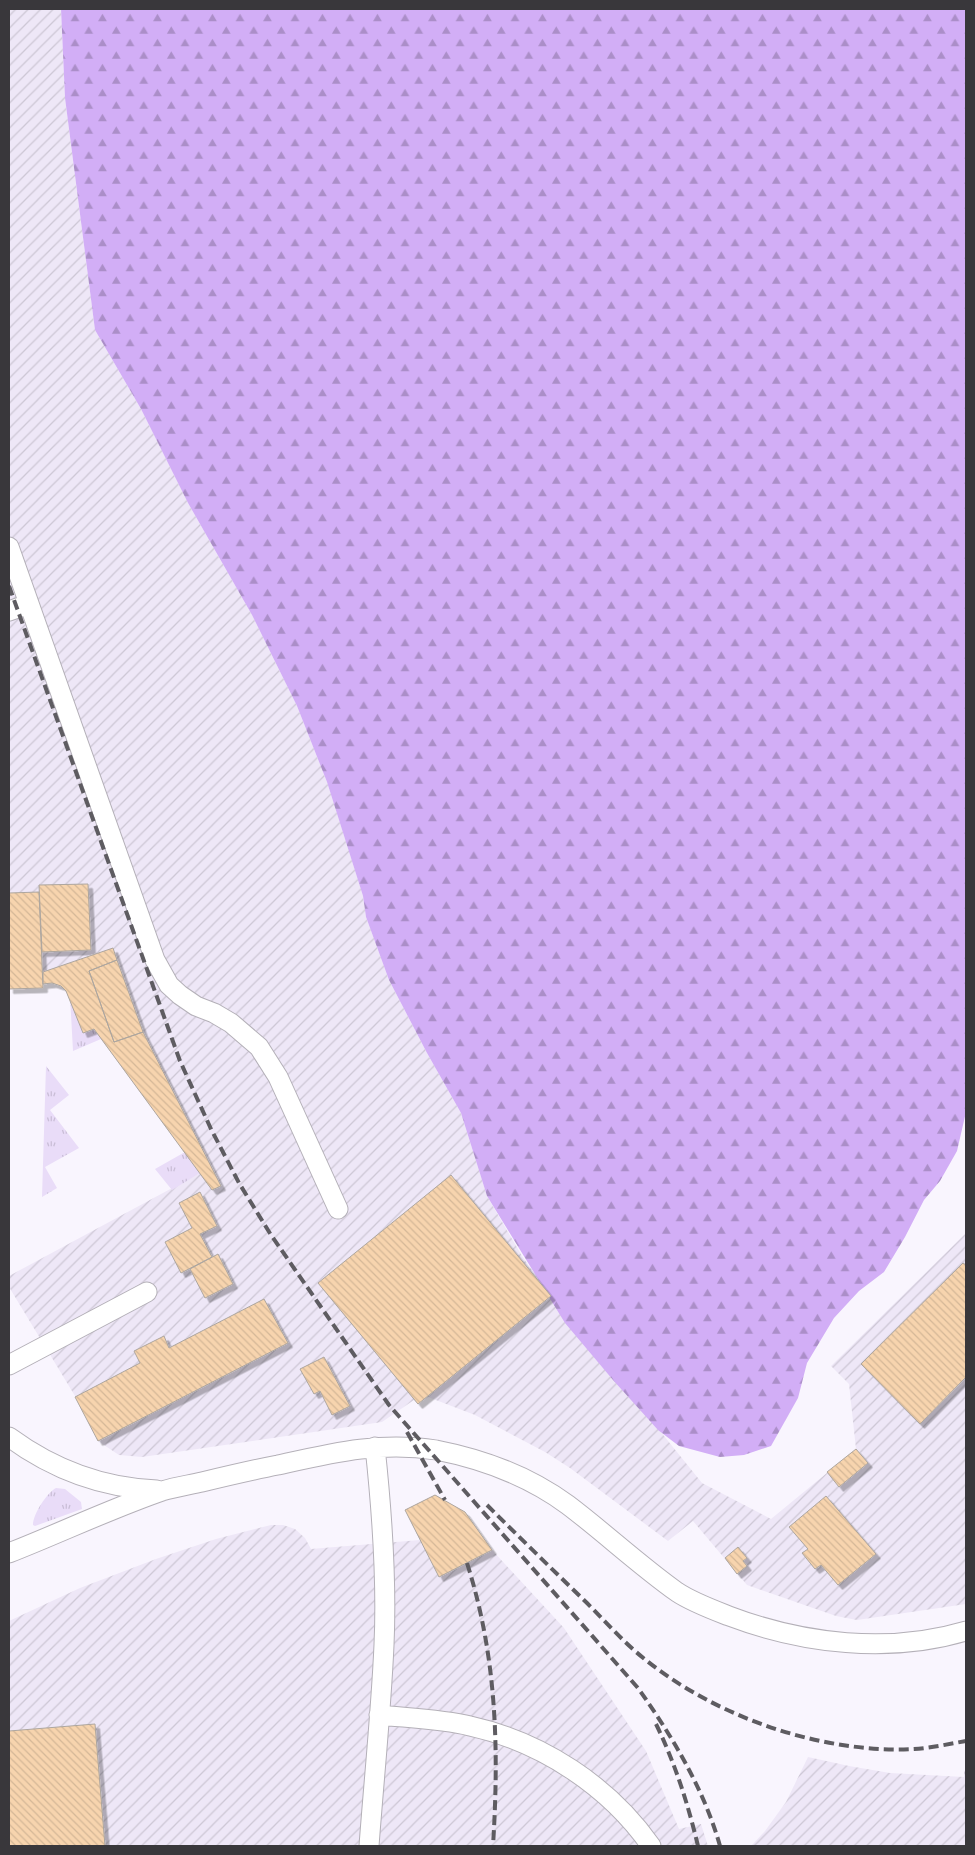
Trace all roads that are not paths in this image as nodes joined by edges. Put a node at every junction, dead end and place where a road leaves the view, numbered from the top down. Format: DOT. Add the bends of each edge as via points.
graph roads {
  1 [pos="9,547"];
  2 [pos="28,604"];
  3 [pos="9,611"];
  4 [pos="338,1210"];
  5 [pos="147,1292"];
  6 [pos="9,1365"];
  7 [pos="9,1436"];
  8 [pos="375,1447"];
  9 [pos="164,1491"];
  10 [pos="9,1553"];
  11 [pos="966,1631"];
  12 [pos="379,1715"];
  13 [pos="369,1846"];
  14 [pos="652,1846"];
  1 -- 2 [label="lane"];
  2 -- 3 [label="lane"];
  2 -- 4 [label="lane" via="155,960 180,995 231,1023 259,1047 278,1077"];
  5 -- 6 [label="lane"];
  7 -- 9 [label="lane" via="43,1460 86,1479 138,1490"];
  8 -- 9 [label="lane" via="344,1450"];
  8 -- 11 [label="lane" via="430,1450 468,1457 535,1484 566,1504 679,1593 743,1621 817,1640 877,1644 930,1640"];
  8 -- 12 [label="lane" via="384,1563 384,1643"];
  9 -- 10 [label="lane"];
  12 -- 13 [label="lane"];
  12 -- 14 [label="lane" via="469,1725 535,1748 597,1787"];
}
